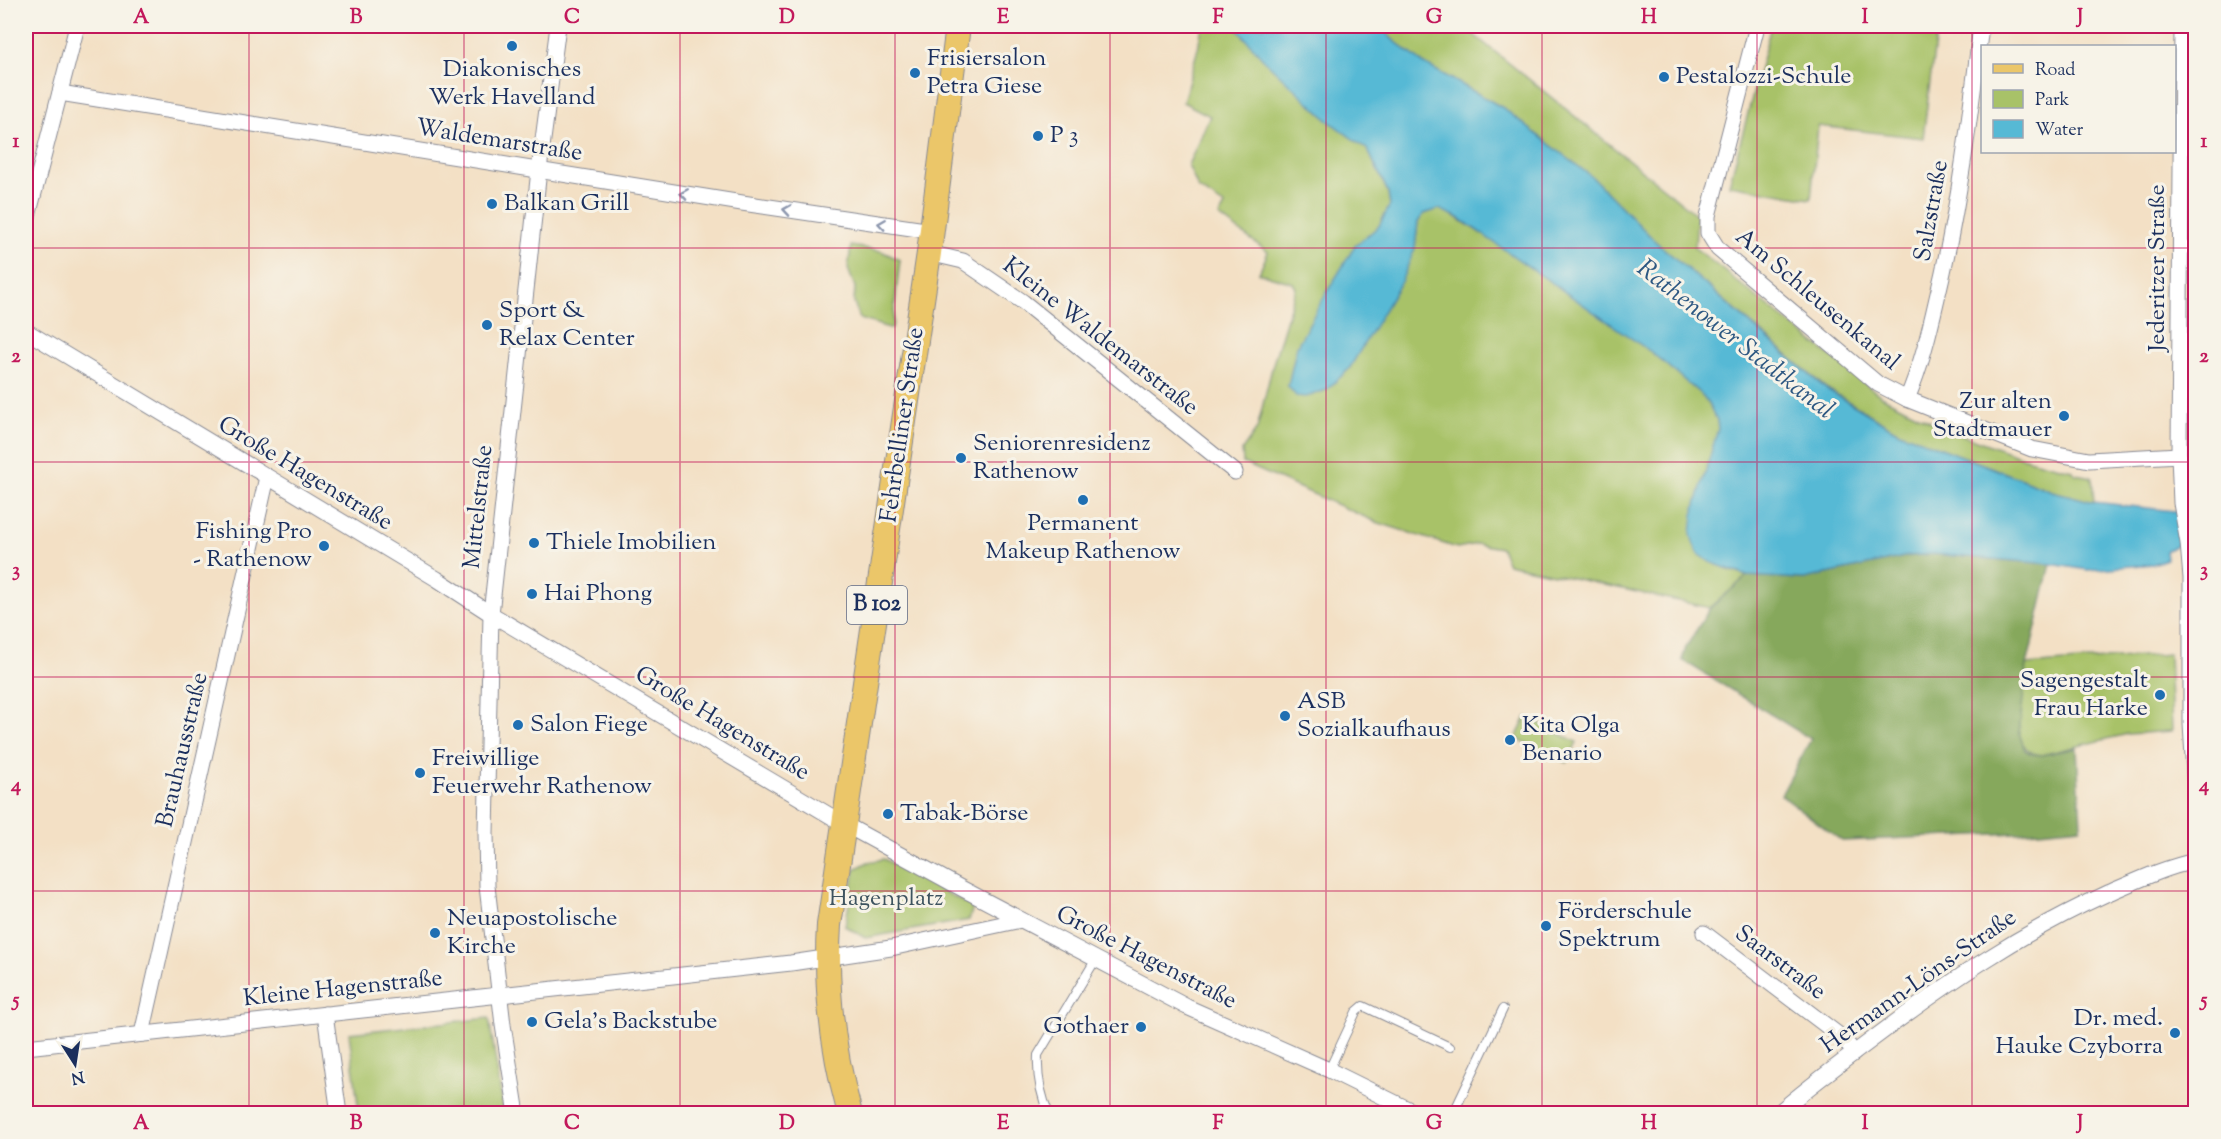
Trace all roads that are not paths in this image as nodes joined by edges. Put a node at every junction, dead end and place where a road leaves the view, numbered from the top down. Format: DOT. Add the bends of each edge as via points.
graph roads {
  1 [pos="77,26"];
  2 [pos="558,26"];
  3 [pos="958,26"];
  4 [pos="1757,26"];
  5 [pos="1981,26"];
  6 [pos="2182,26"];
  7 [pos="60,93"];
  8 [pos="539,171"];
  9 [pos="26,225"];
  10 [pos="931,242"];
  11 [pos="26,331"];
  12 [pos="2188,393"];
  13 [pos="1906,399"];
  14 [pos="2179,455"];
  15 [pos="1235,472"];
  16 [pos="267,477"];
  17 [pos="2193,578"];
  18 [pos="490,614"];
  19 [pos="2195,787"];
  20 [pos="2196,806"];
  21 [pos="844,824"];
  22 [pos="2196,861"];
  23 [pos="1021,920"];
  24 [pos="1704,933"];
  25 [pos="827,957"];
  26 [pos="1096,959"];
  27 [pos="500,994"];
  28 [pos="1503,1009"];
  29 [pos="325,1014"];
  30 [pos="142,1034"];
  31 [pos="26,1047"];
  32 [pos="1450,1047"];
  33 [pos="1854,1053"];
  34 [pos="1329,1070"];
  35 [pos="339,1113"];
  36 [pos="517,1113"];
  37 [pos="850,1113"];
  38 [pos="1049,1113"];
  39 [pos="1418,1113"];
  40 [pos="1453,1113"];
  41 [pos="1777,1113"];
  1 -- 7 [label="street"];
  2 -- 8 [label="street, Mittelstraße"];
  3 -- 10 [label="main road, Fehrbelliner Straße / B 102"];
  4 -- 13 [label="street, Am Schleusenkanal" via="1708,216 1708,233 1718,249 1878,384"];
  5 -- 13 [label="street, Salzstraße" via="1950,246 1922,361"];
  6 -- 12 [label="street, Jederitzer Straße"];
  7 -- 8 [label="street, Waldemarstraße"];
  7 -- 9 [label="street"];
  10 -- 8 [label="street, Waldemarstraße, one-way" via="832,217"];
  8 -- 18 [label="street, Mittelstraße"];
  10 -- 15 [label="street, Kleine Waldemarstraße" via="1023,302"];
  10 -- 21 [label="main road, Fehrbelliner Straße / B 102"];
  11 -- 16 [label="street, Große Hagenstraße"];
  12 -- 14 [label="street, Jederitzer Straße"];
  13 -- 14 [label="street, Am Schleusenkanal" via="2032,449 2089,460"];
  14 -- 17 [label="street, Jederitzer Straße" via="2182,510"];
  16 -- 18 [label="street, Große Hagenstraße"];
  16 -- 30 [label="street, Brauhausstraße"];
  17 -- 19 [label="street, Jederitzer Straße" via="2190,667"];
  18 -- 21 [label="street, Große Hagenstraße"];
  18 -- 27 [label="street, Mittelstraße" via="486,833"];
  19 -- 20 [label="street, Jederitzer Straße"];
  21 -- 23 [label="street, Große Hagenstraße"];
  21 -- 25 [label="main road, B 102"];
  22 -- 33 [label="street, Hermann-Löns-Straße" via="2118,889 2034,929 1919,1004"];
  23 -- 25 [label="street, Kleine Hagenstraße" via="891,948"];
  23 -- 26 [label="street, Große Hagenstraße"];
  24 -- 33 [label="street, Saarstraße" via="1844,1039"];
  25 -- 27 [label="street, Kleine Hagenstraße"];
  25 -- 37 [label="main road, B 102" via="831,1020"];
  26 -- 34 [label="street, Große Hagenstraße" via="1186,1007"];
  26 -- 38 [label="lane" via="1038,1055"];
  27 -- 29 [label="street, Kleine Hagenstraße"];
  27 -- 36 [label="street, Mittelstraße"];
  28 -- 40 [label="lane"];
  29 -- 30 [label="street, Kleine Hagenstraße"];
  29 -- 35 [label="street"];
  30 -- 31 [label="street, Kleine Hagenstraße"];
  32 -- 34 [label="lane" via="1363,1006 1356,1012"];
  33 -- 41 [label="street, Hermann-Löns-Straße"];
  34 -- 39 [label="street, Große Hagenstraße"];
}
